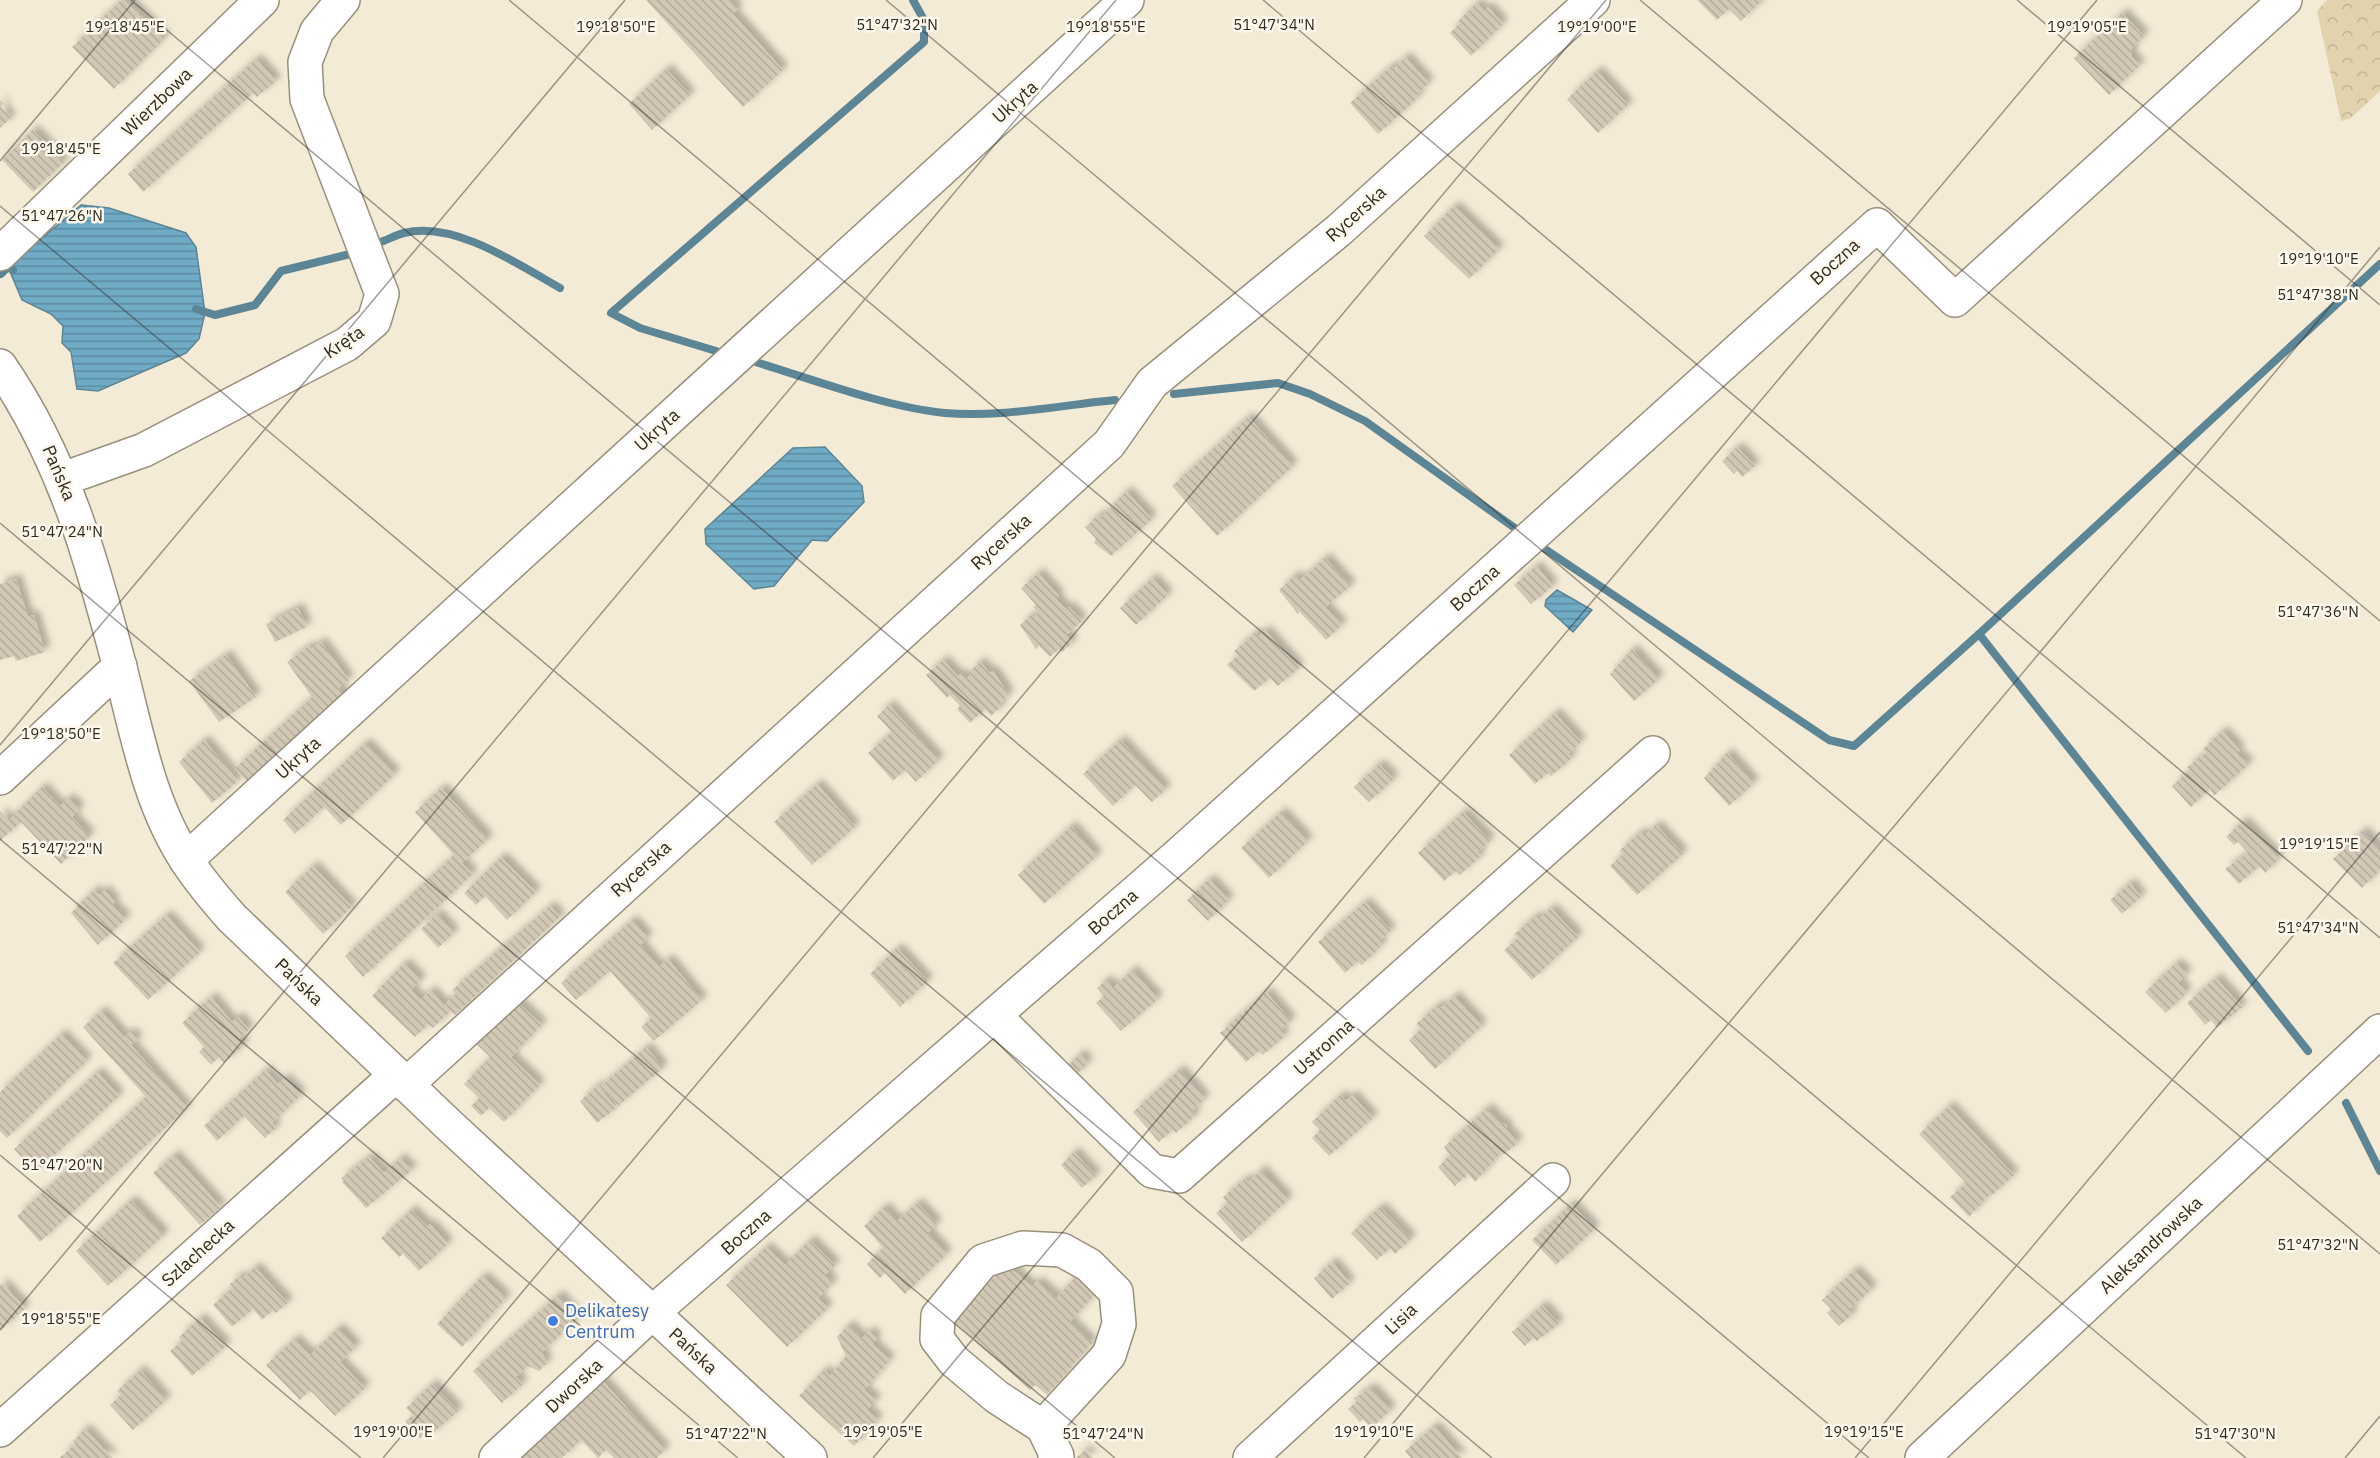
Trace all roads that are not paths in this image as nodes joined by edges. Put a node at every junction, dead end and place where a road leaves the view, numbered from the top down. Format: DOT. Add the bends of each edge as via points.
graph roads {
  1 [pos="262,0"];
  2 [pos="343,0"];
  3 [pos="1127,0"];
  4 [pos="1593,0"];
  5 [pos="2285,0"];
  6 [pos="0,254"];
  7 [pos="0,366"];
  8 [pos="63,480"];
  9 [pos="120,666"];
  10 [pos="1653,753"];
  11 [pos="0,778"];
  12 [pos="186,860"];
  13 [pos="995,1016"];
  14 [pos="2380,1031"];
  15 [pos="401,1080"];
  16 [pos="1553,1180"];
  17 [pos="652,1313"];
  18 [pos="1043,1427"];
  19 [pos="0,1431"];
  20 [pos="496,1458"];
  21 [pos="810,1458"];
  22 [pos="1055,1458"];
  23 [pos="1250,1458"];
  24 [pos="1922,1458"];
  1 -- 6 [label="street, Wierzbowa"];
  2 -- 8 [label="street, Kręta" via="317,31 305,62 307,99 382,294 374,321 347,344 144,450"];
  3 -- 12 [label="street, Ukryta"];
  4 -- 15 [label="street, Rycerska" via="1338,231 1152,382 1109,444"];
  5 -- 13 [label="street, Boczna" via="1955,300 1877,225"];
  7 -- 8 [label="street, Pańska" via="36,421"];
  8 -- 9 [label="street, Pańska"];
  9 -- 11 [label="street"];
  9 -- 12 [label="street, Pańska" via="147,771"];
  10 -- 13 [label="street, Ustronna" via="1179,1176 1152,1171"];
  12 -- 15 [label="street, Pańska" via="232,918"];
  13 -- 17 [label="street, Boczna"];
  14 -- 24 [label="street, Aleksandrowska"];
  15 -- 17 [label="street, Pańska"];
  15 -- 19 [label="street, Szlachecka"];
  16 -- 23 [label="street, Lisia"];
  17 -- 20 [label="street, Dworska"];
  17 -- 21 [label="street, Pańska"];
  18 -- 18 [label="street" via="954,1361 937,1339 938,1316 983,1261 1023,1248 1062,1250 1089,1265 1116,1292 1119,1324 1110,1355"];
  18 -- 22 [label="street"];
}
